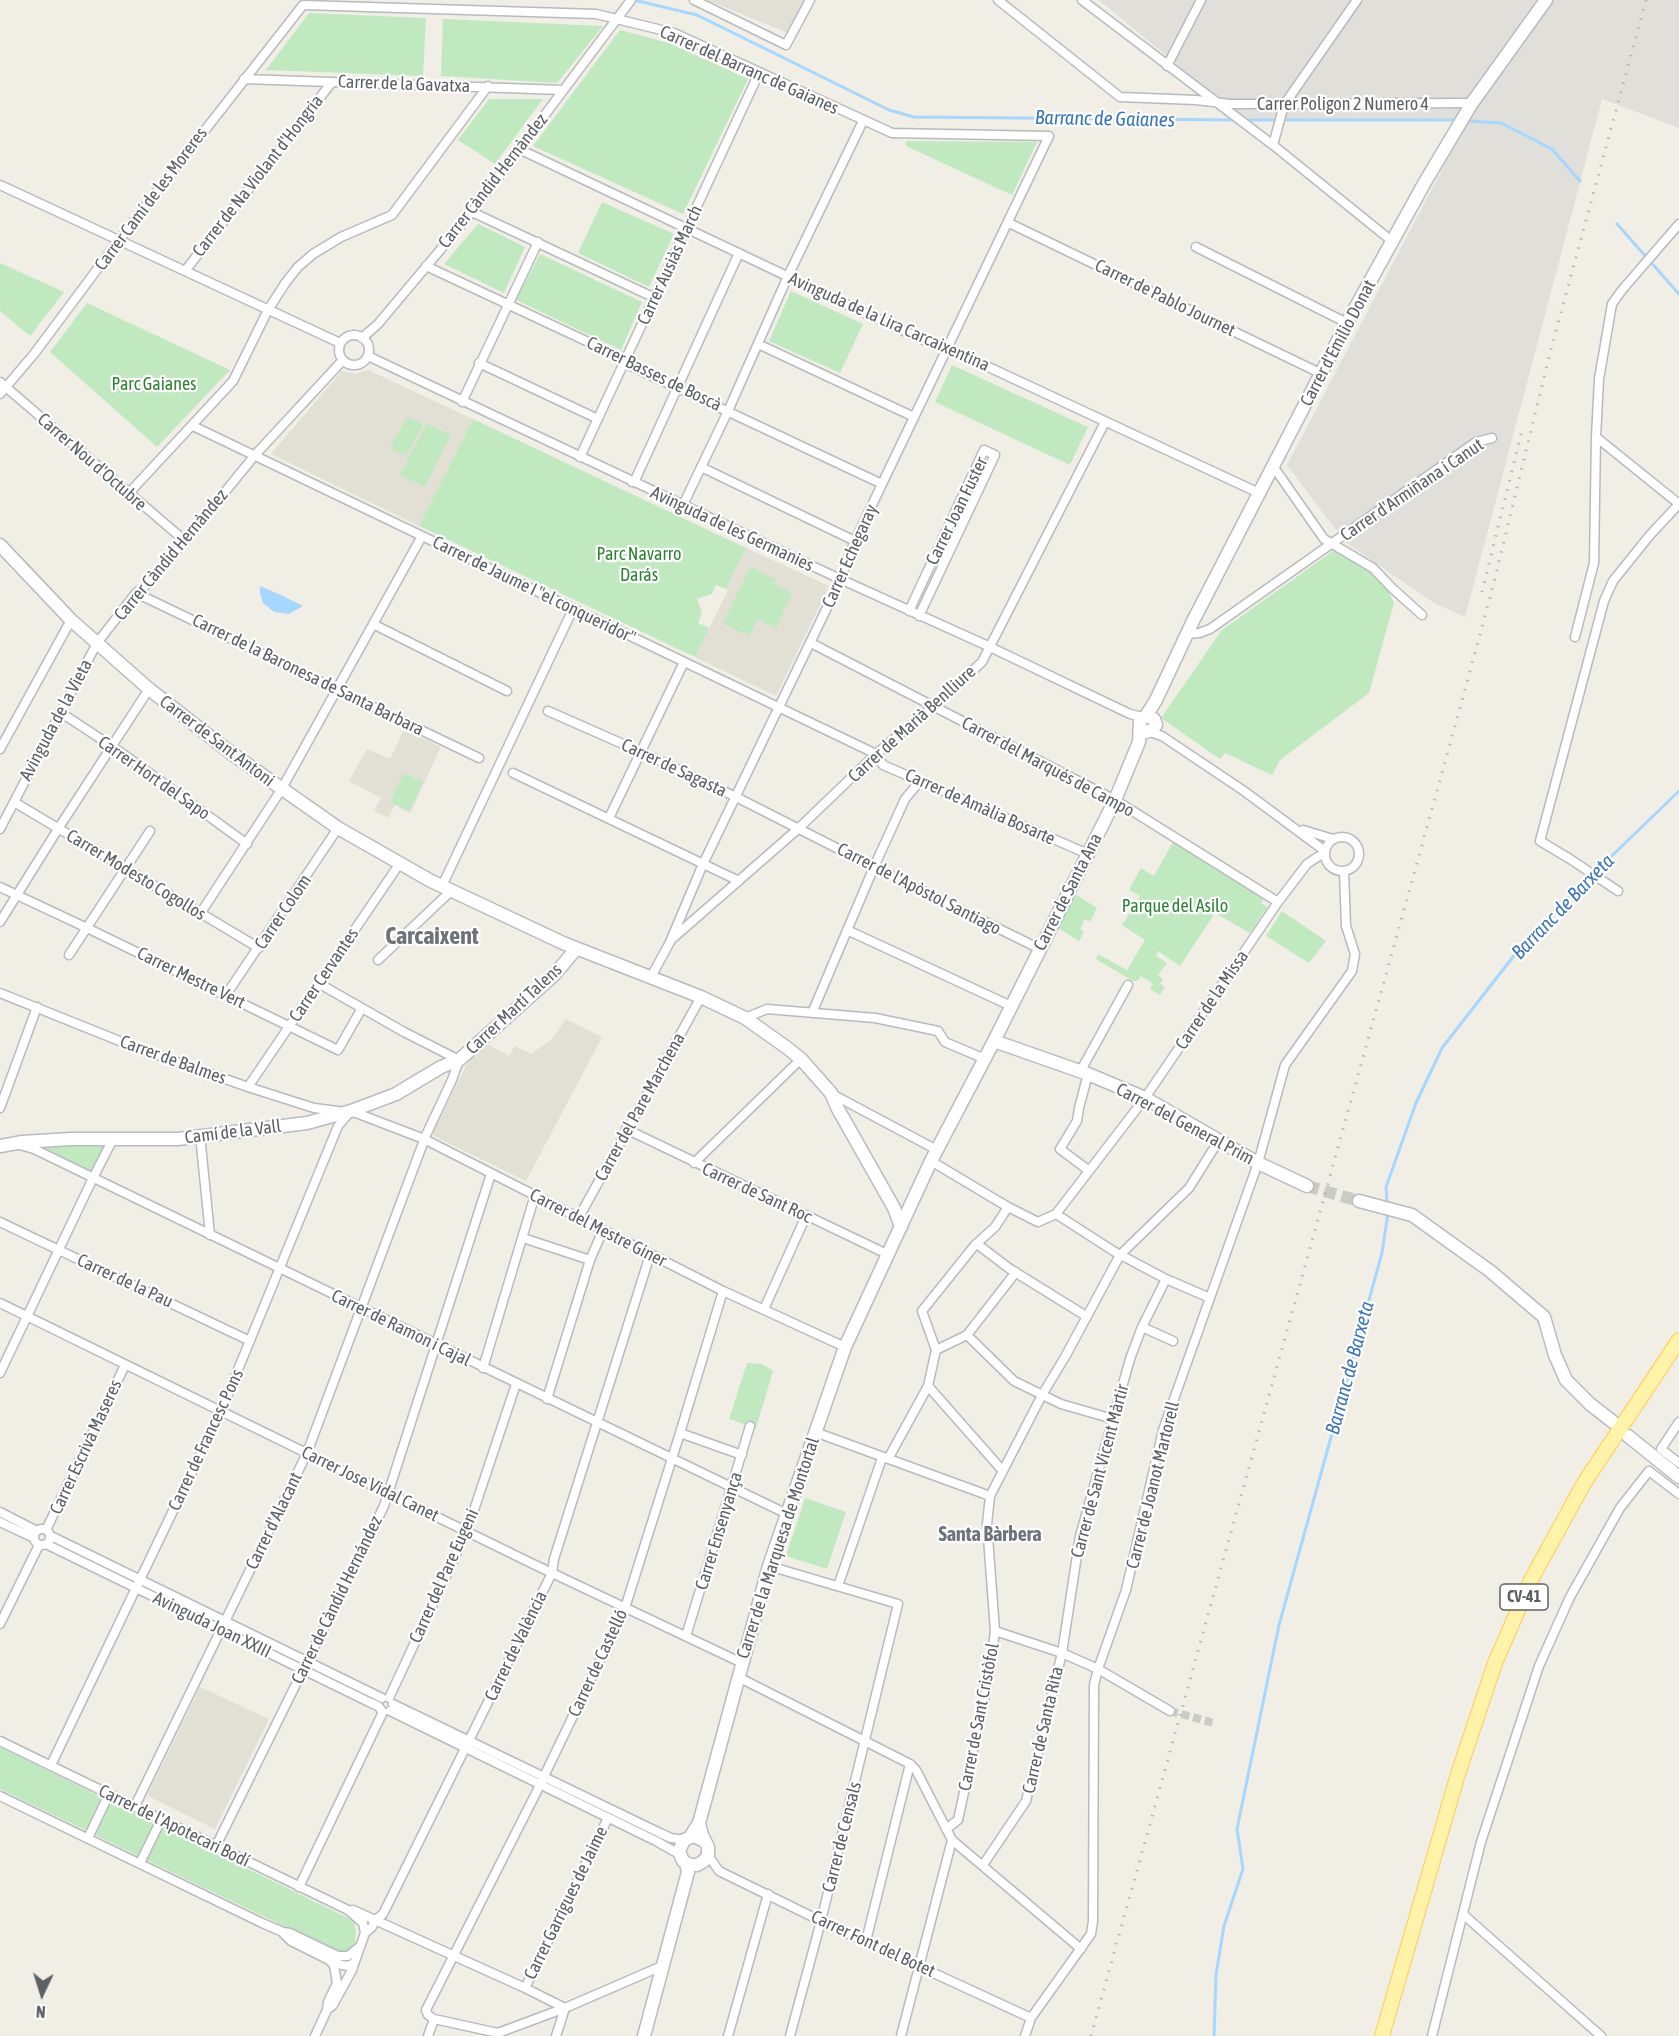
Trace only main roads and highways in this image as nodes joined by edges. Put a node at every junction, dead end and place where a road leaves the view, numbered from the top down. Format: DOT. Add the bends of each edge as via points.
graph roads {
  1 [pos="1679,1340"];
  2 [pos="1382,2036"];
  1 -- 2 [label="main road, CV-41" via="1584,1483 1532,1578 1495,1663 1458,1774"];
}
